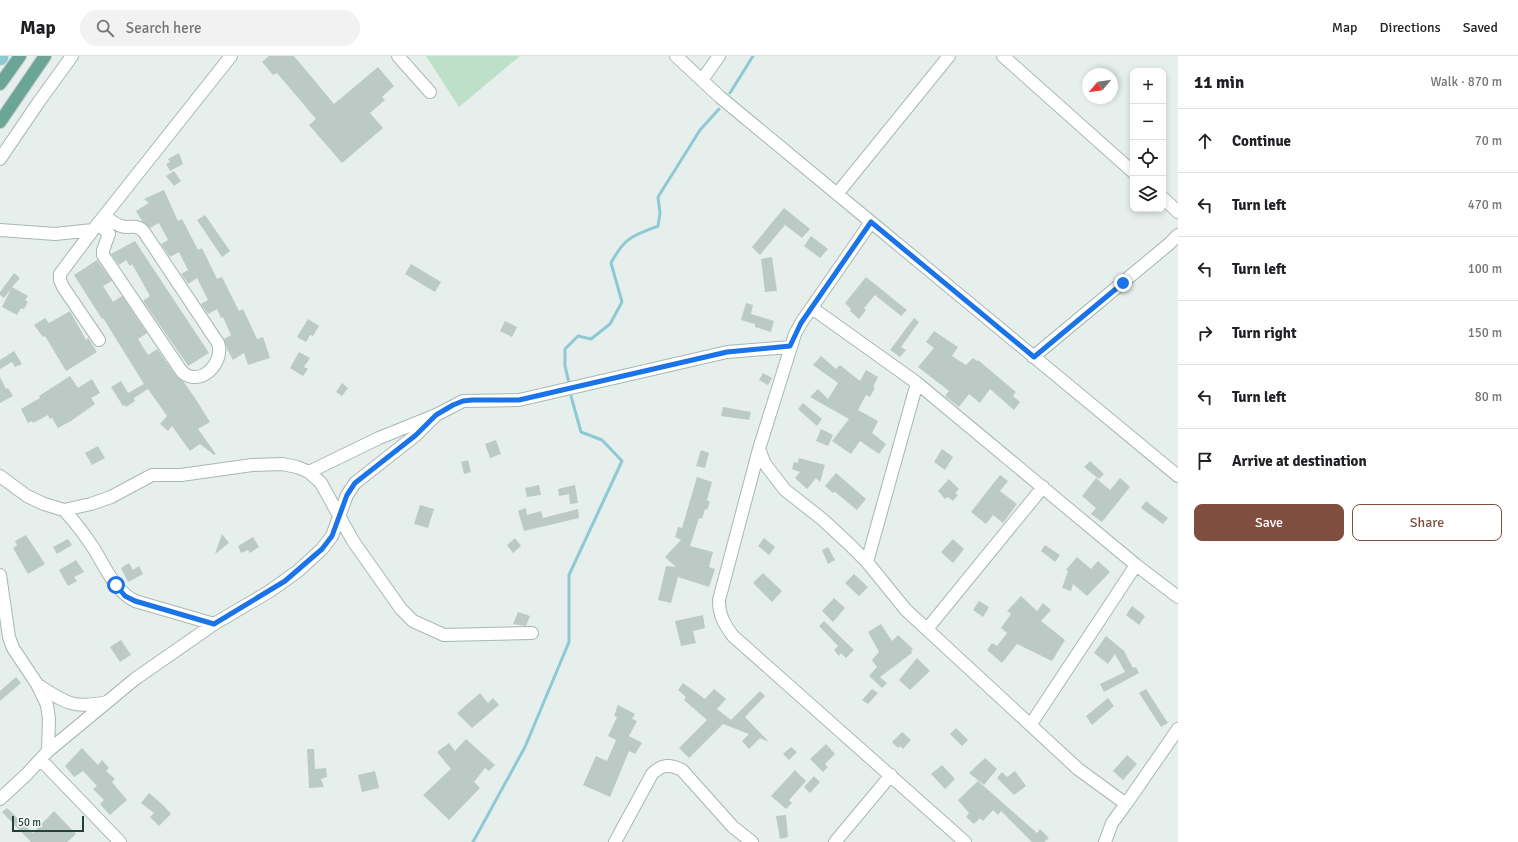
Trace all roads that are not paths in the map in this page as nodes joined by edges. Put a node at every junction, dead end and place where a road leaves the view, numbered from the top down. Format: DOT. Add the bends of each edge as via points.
graph roads {
  1 [pos="20,56"];
  2 [pos="45,56"];
  3 [pos="72,56"];
  4 [pos="232,56"];
  5 [pos="398,56"];
  6 [pos="676,56"];
  7 [pos="719,56"];
  8 [pos="949,56"];
  9 [pos="1003,56"];
  10 [pos="702,80"];
  11 [pos="0,84"];
  12 [pos="430,92"];
  13 [pos="0,122"];
  14 [pos="0,159"];
  15 [pos="1130,169"];
  16 [pos="837,194"];
  17 [pos="1166,201"];
  18 [pos="1178,212"];
  19 [pos="871,222"];
  20 [pos="98,223"];
  21 [pos="0,230"];
  22 [pos="1178,235"];
  23 [pos="812,308"];
  24 [pos="98,340"];
  25 [pos="790,346"];
  26 [pos="1034,357"];
  27 [pos="917,383"];
  28 [pos="436,415"];
  29 [pos="759,449"];
  30 [pos="309,472"];
  31 [pos="0,476"];
  32 [pos="1178,476"];
  33 [pos="1043,487"];
  34 [pos="64,510"];
  35 [pos="341,516"];
  36 [pos="867,562"];
  37 [pos="1136,565"];
  38 [pos="0,575"];
  39 [pos="1178,597"];
  40 [pos="214,624"];
  41 [pos="927,629"];
  42 [pos="532,633"];
  43 [pos="37,684"];
  44 [pos="109,702"];
  45 [pos="1031,724"];
  46 [pos="1178,729"];
  47 [pos="44,755"];
  48 [pos="891,775"];
  49 [pos="0,799"];
  50 [pos="1126,804"];
  51 [pos="120,842"];
  52 [pos="615,842"];
  53 [pos="752,842"];
  54 [pos="835,842"];
  55 [pos="965,842"];
  56 [pos="1105,842"];
  1 -- 11 [label="main road"];
  2 -- 13 [label="main road"];
  3 -- 14 [label="street"];
  4 -- 20 [label="street"];
  5 -- 12 [label="street"];
  6 -- 10 [label="street"];
  7 -- 10 [label="street"];
  8 -- 16 [label="street"];
  9 -- 15 [label="street"];
  10 -- 16 [label="street"];
  16 -- 19 [label="street"];
  17 -- 18 [label="street"];
  19 -- 23 [label="street"];
  19 -- 26 [label="street"];
  20 -- 20 [label="street" via="109,234 103,254 182,372 190,376 206,374 213,370 219,356 218,343 144,232 135,226 122,227"];
  20 -- 21 [label="street" via="55,234"];
  20 -- 24 [label="street" via="60,274 60,280"];
  22 -- 26 [label="street"];
  23 -- 25 [label="street" via="801,323"];
  23 -- 27 [label="street"];
  25 -- 28 [label="street" via="727,352 519,400 463,401"];
  25 -- 29 [label="street"];
  26 -- 32 [label="street"];
  27 -- 33 [label="street"];
  27 -- 36 [label="street"];
  28 -- 30 [label="street"];
  28 -- 35 [label="street" via="416,435 355,483 347,495"];
  29 -- 36 [label="street" via="764,464 785,490 822,519"];
  29 -- 48 [label="street" via="719,600 719,612 733,636"];
  30 -- 34 [label="street" via="282,464 252,465 181,475 152,475 111,497"];
  30 -- 35 [label="street" via="320,483"];
  31 -- 34 [label="street" via="27,496"];
  33 -- 37 [label="street"];
  33 -- 41 [label="street"];
  34 -- 40 [label="street" via="125,596"];
  35 -- 40 [label="street" via="332,536 322,549 298,571"];
  35 -- 42 [label="street" via="353,541 401,609 413,621 444,635"];
  36 -- 41 [label="street" via="906,610"];
  37 -- 39 [label="street"];
  37 -- 45 [label="street"];
  38 -- 43 [label="street" via="9,637 13,648"];
  40 -- 44 [label="street" via="135,678"];
  41 -- 45 [label="street"];
  43 -- 44 [label="street" via="67,703 77,706"];
  43 -- 47 [label="street" via="47,704 49,719"];
  44 -- 47 [label="street"];
  45 -- 50 [label="street" via="1078,769"];
  46 -- 50 [label="street"];
  47 -- 49 [label="street"];
  47 -- 51 [label="street"];
  48 -- 54 [label="street"];
  48 -- 55 [label="street"];
  50 -- 56 [label="street" via="1112,823"];
  52 -- 53 [label="street" via="652,774 666,765 682,770 733,827"];
}
